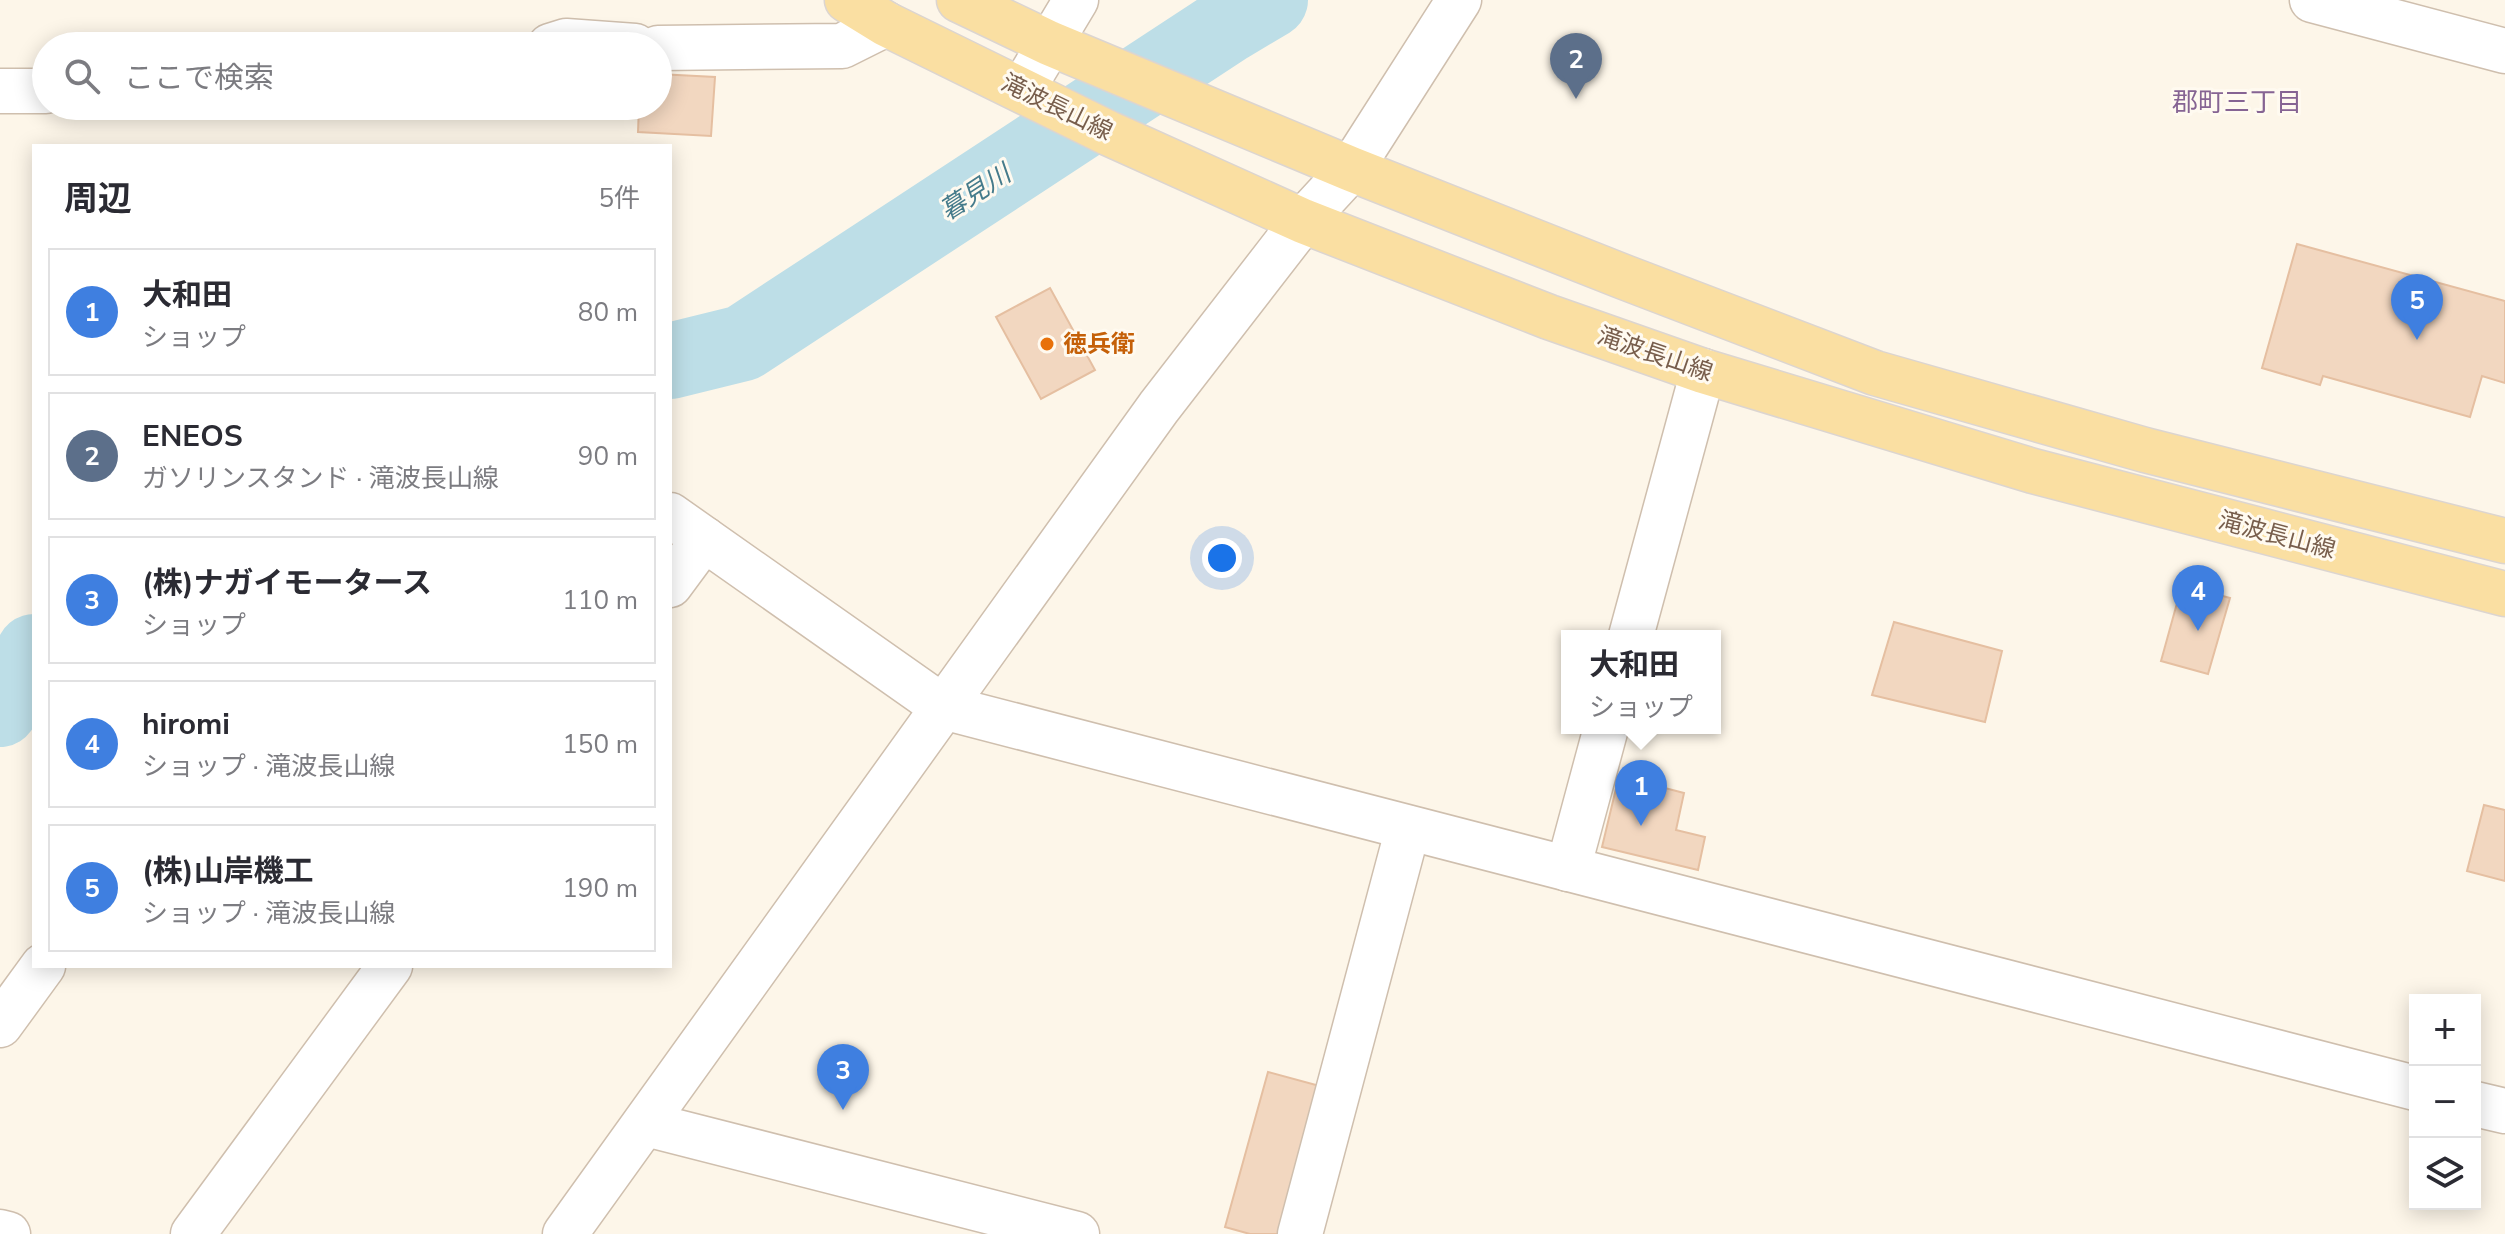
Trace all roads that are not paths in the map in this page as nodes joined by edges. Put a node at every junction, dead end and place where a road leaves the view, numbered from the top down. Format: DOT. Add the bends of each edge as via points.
graph roads {
  1 [pos="847,0"];
  2 [pos="959,0"];
  3 [pos="1076,0"];
  4 [pos="1459,0"];
  5 [pos="2312,0"];
  6 [pos="886,24"];
  7 [pos="1057,47"];
  8 [pos="672,48"];
  9 [pos="2505,51"];
  10 [pos="1022,90"];
  11 [pos="0,91"];
  12 [pos="32,91"];
  13 [pos="1351,169"];
  14 [pos="1303,221"];
  15 [pos="1703,371"];
  16 [pos="687,527"];
  17 [pos="2505,541"];
  18 [pos="672,578"];
  19 [pos="2505,594"];
  20 [pos="1633,630"];
  21 [pos="943,707"];
  22 [pos="1604,734"];
  23 [pos="1408,828"];
  24 [pos="1568,869"];
  25 [pos="42,968"];
  26 [pos="389,968"];
  27 [pos="0,1025"];
  28 [pos="2409,1086"];
  29 [pos="2481,1105"];
  30 [pos="2505,1111"];
  31 [pos="646,1124"];
  32 [pos="0,1232"];
  33 [pos="8,1234"];
  34 [pos="193,1234"];
  35 [pos="565,1234"];
  36 [pos="1077,1234"];
  37 [pos="1300,1234"];
  1 -- 6 [label="main road, 滝波長山線"];
  2 -- 7 [label="main road, 滝波長山線"];
  3 -- 7 [label="street"];
  4 -- 13 [label="street"];
  5 -- 9 [label="street"];
  6 -- 8 [label="street" via="842,46"];
  6 -- 10 [label="main road, 滝波長山線"];
  7 -- 10 [label="street"];
  7 -- 13 [label="main road, 滝波長山線"];
  10 -- 14 [label="main road, 滝波長山線"];
  11 -- 12 [label="street"];
  13 -- 14 [label="street"];
  13 -- 17 [label="main road, 滝波長山線" via="1875,373 2145,450"];
  14 -- 15 [label="main road, 滝波長山線"];
  14 -- 21 [label="street" via="1159,407"];
  15 -- 19 [label="main road, 滝波長山線" via="2033,471"];
  15 -- 20 [label="street"];
  16 -- 18 [label="street"];
  16 -- 21 [label="street"];
  21 -- 23 [label="street"];
  21 -- 31 [label="street"];
  22 -- 24 [label="street"];
  23 -- 24 [label="street"];
  23 -- 37 [label="street"];
  24 -- 28 [label="street"];
  25 -- 27 [label="street"];
  26 -- 34 [label="street"];
  29 -- 30 [label="street"];
  31 -- 35 [label="street"];
  31 -- 36 [label="street"];
  32 -- 33 [label="street"];
}
